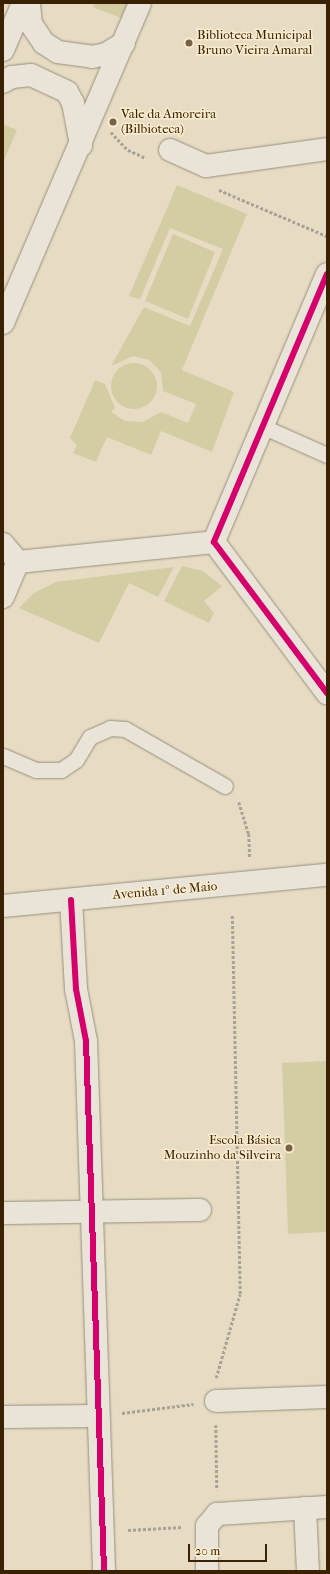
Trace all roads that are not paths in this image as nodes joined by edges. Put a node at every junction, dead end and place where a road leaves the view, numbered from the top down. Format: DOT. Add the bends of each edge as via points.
graph roads {
  1 [pos="23,3"];
  2 [pos="29,3"];
  3 [pos="140,3"];
  4 [pos="124,43"];
  5 [pos="3,50"];
  6 [pos="3,82"];
  7 [pos="81,145"];
  8 [pos="327,149"];
  9 [pos="170,150"];
  10 [pos="327,274"];
  11 [pos="3,323"];
  12 [pos="264,427"];
  13 [pos="327,454"];
  14 [pos="214,542"];
  15 [pos="3,544"];
  16 [pos="18,562"];
  17 [pos="3,597"];
  18 [pos="327,693"];
  19 [pos="3,756"];
  20 [pos="224,786"];
  21 [pos="327,875"];
  22 [pos="71,900"];
  23 [pos="3,906"];
  24 [pos="200,1210"];
  25 [pos="93,1211"];
  26 [pos="3,1213"];
  27 [pos="327,1397"];
  28 [pos="216,1400"];
  29 [pos="98,1416"];
  30 [pos="3,1417"];
  31 [pos="327,1507"];
  32 [pos="306,1508"];
  33 [pos="104,1571"];
  34 [pos="207,1571"];
  35 [pos="308,1571"];
  1 -- 5 [label="street"];
  2 -- 4 [label="street" via="31,24 44,43 58,52 92,57 106,54"];
  3 -- 4 [label="street"];
  4 -- 7 [label="street"];
  6 -- 7 [label="street" via="12,77 31,75 67,92 73,103"];
  7 -- 11 [label="street"];
  8 -- 9 [label="street" via="206,166"];
  10 -- 12 [label="street"];
  12 -- 13 [label="lane"];
  12 -- 14 [label="street"];
  14 -- 16 [label="street"];
  14 -- 18 [label="street"];
  15 -- 16 [label="street"];
  16 -- 17 [label="street"];
  19 -- 20 [label="lane" via="36,770 62,770 76,760 90,737 110,728 125,729"];
  21 -- 22 [label="street, Avenida 1º de Maio"];
  22 -- 23 [label="street, Avenida 1º de Maio"];
  22 -- 25 [label="street" via="76,989 86,1041"];
  24 -- 25 [label="street"];
  25 -- 26 [label="street"];
  25 -- 29 [label="street"];
  27 -- 28 [label="street"];
  29 -- 30 [label="street"];
  29 -- 33 [label="street"];
  31 -- 32 [label="street"];
  32 -- 34 [label="street" via="212,1520"];
  32 -- 35 [label="street"];
}
